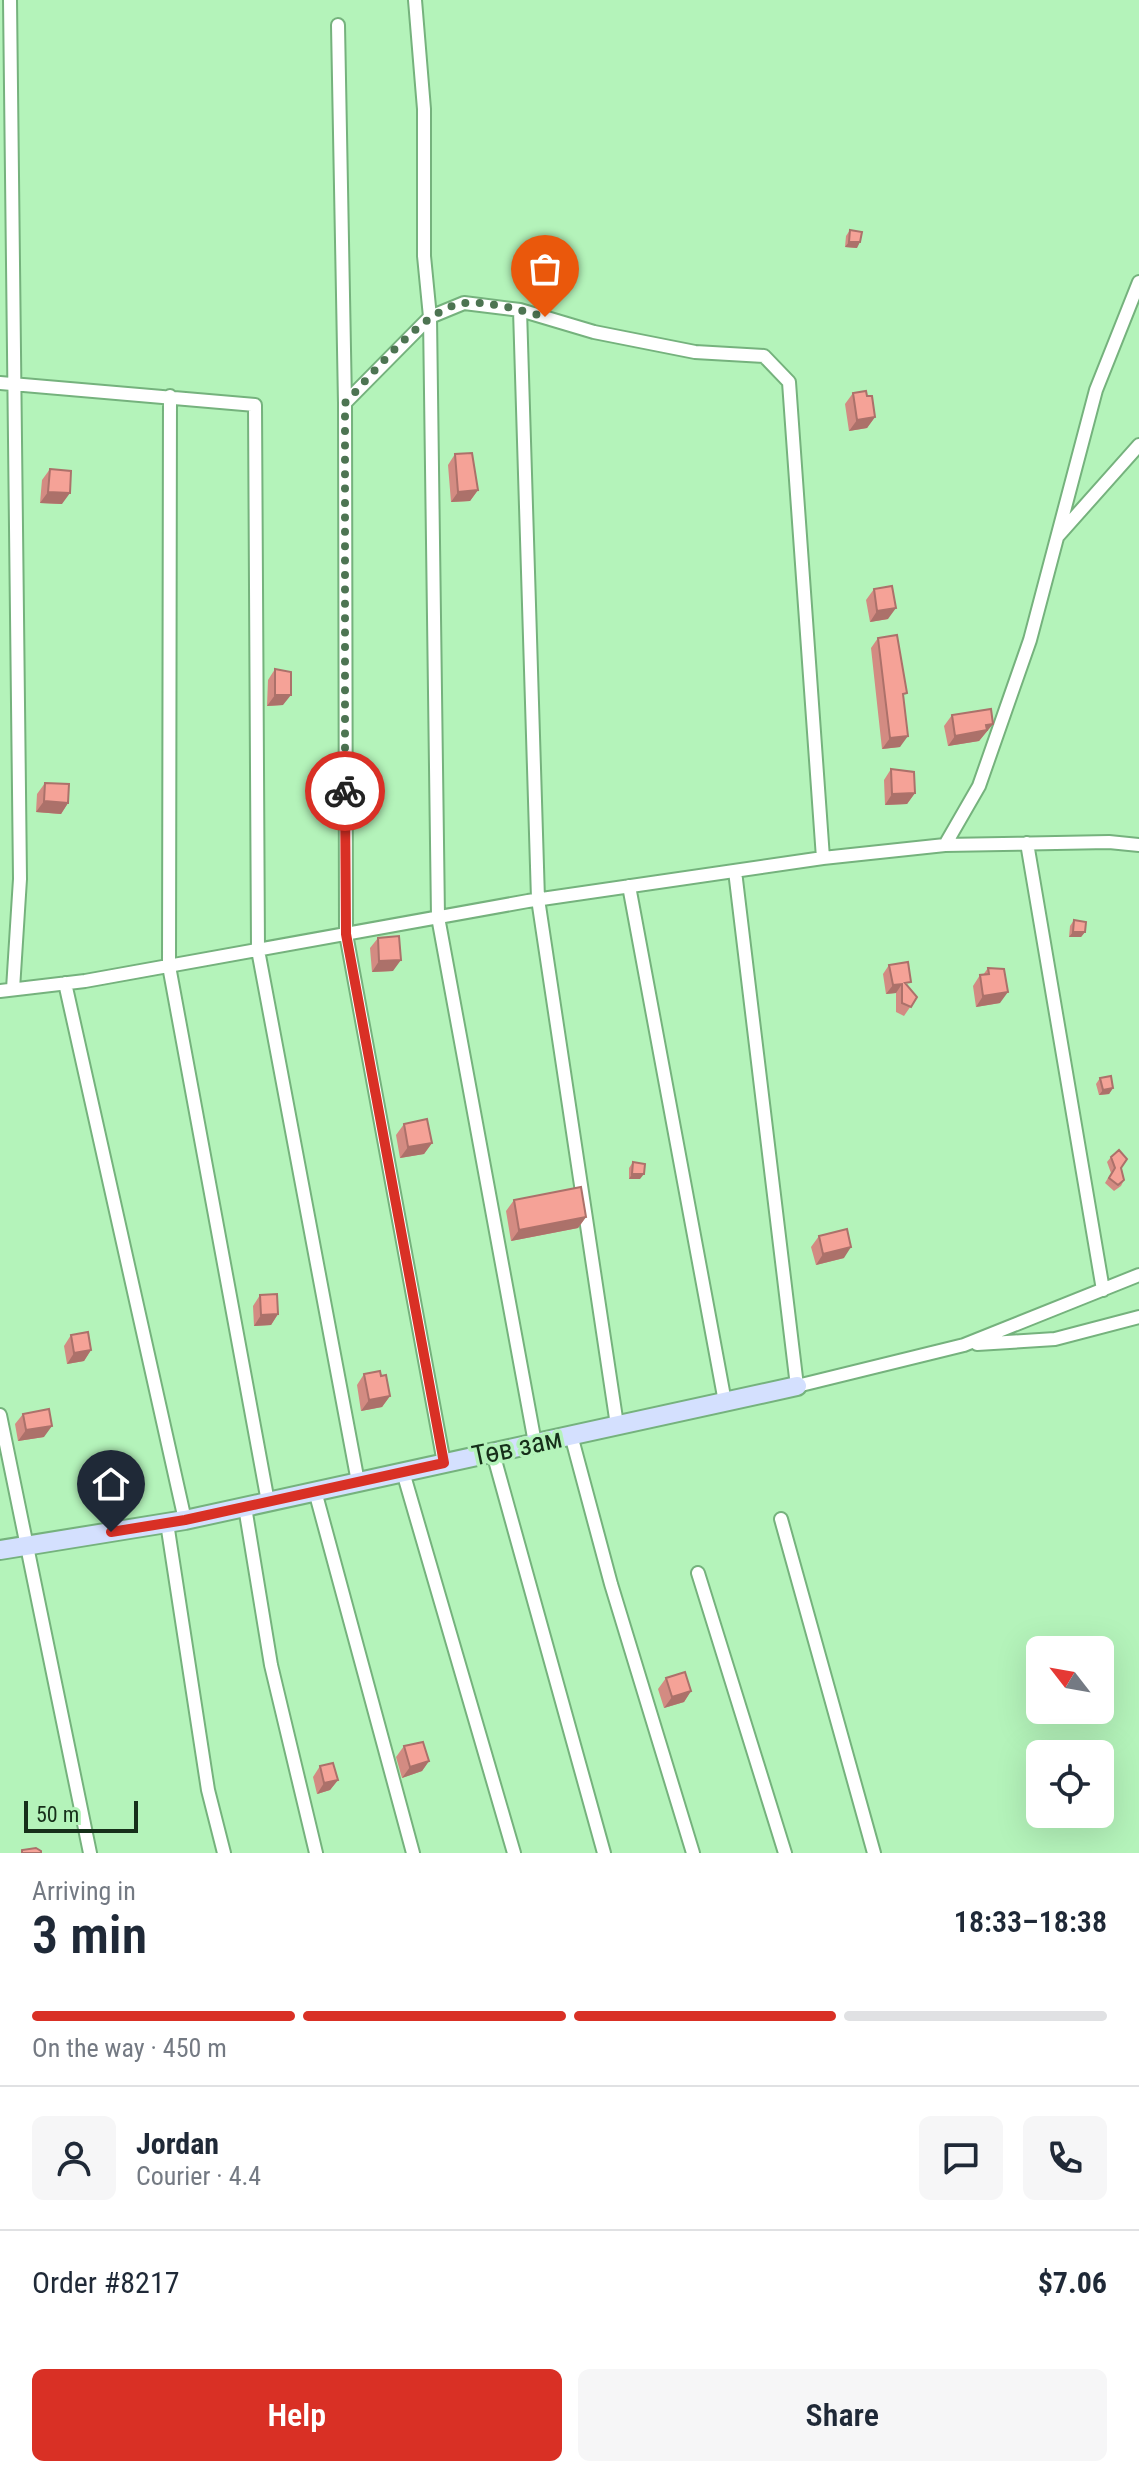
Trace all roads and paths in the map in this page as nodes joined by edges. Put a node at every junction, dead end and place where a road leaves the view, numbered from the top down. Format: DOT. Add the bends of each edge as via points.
graph roads {
  1 [pos="10,0"];
  2 [pos="415,0"];
  3 [pos="338,25"];
  4 [pos="1139,282"];
  5 [pos="520,310"];
  6 [pos="430,317"];
  7 [pos="0,383"];
  8 [pos="14,383"];
  9 [pos="170,396"];
  10 [pos="345,403"];
  11 [pos="1139,445"];
  12 [pos="1056,538"];
  13 [pos="1027,843"];
  14 [pos="945,845"];
  15 [pos="1139,845"];
  16 [pos="823,858"];
  17 [pos="735,871"];
  18 [pos="629,886"];
  19 [pos="538,899"];
  20 [pos="438,917"];
  21 [pos="346,934"];
  22 [pos="258,950"];
  23 [pos="169,966"];
  24 [pos="65,983"];
  25 [pos="6,990"];
  26 [pos="1139,1275"];
  27 [pos="1103,1290"];
  28 [pos="1139,1317"];
  29 [pos="964,1345"];
  30 [pos="797,1386"];
  31 [pos="725,1402"];
  32 [pos="0,1415"];
  33 [pos="617,1425"];
  34 [pos="571,1435"];
  35 [pos="535,1443"];
  36 [pos="493,1453"];
  37 [pos="444,1463"];
  38 [pos="403,1472"];
  39 [pos="358,1482"];
  40 [pos="315,1491"];
  41 [pos="268,1502"];
  42 [pos="245,1507"];
  43 [pos="781,1519"];
  44 [pos="176,1522"];
  45 [pos="28,1545"];
  46 [pos="0,1550"];
  47 [pos="698,1573"];
  48 [pos="90,1853"];
  49 [pos="224,1853"];
  50 [pos="316,1853"];
  51 [pos="413,1853"];
  52 [pos="514,1853"];
  53 [pos="604,1853"];
  54 [pos="693,1853"];
  55 [pos="785,1853"];
  56 [pos="874,1853"];
  1 -- 8 [label="street"];
  2 -- 6 [label="street"];
  3 -- 10 [label="street"];
  4 -- 12 [label="street" via="1096,390"];
  5 -- 6 [label="street" via="464,303"];
  5 -- 16 [label="street" via="594,332 695,352 764,356 789,382"];
  5 -- 19 [label="street"];
  6 -- 10 [label="street"];
  6 -- 20 [label="street"];
  7 -- 8 [label="street"];
  8 -- 9 [label="street"];
  8 -- 25 [label="street" via="20,879"];
  9 -- 22 [label="street" via="255,405"];
  9 -- 23 [label="street"];
  10 -- 21 [label="street"];
  11 -- 12 [label="street"];
  12 -- 14 [label="street" via="1030,640 979,786"];
  13 -- 14 [label="street"];
  13 -- 15 [label="street"];
  13 -- 27 [label="street"];
  14 -- 16 [label="street"];
  16 -- 17 [label="street"];
  17 -- 18 [label="street"];
  17 -- 30 [label="street"];
  18 -- 19 [label="street"];
  18 -- 31 [label="street"];
  19 -- 20 [label="street"];
  19 -- 33 [label="street"];
  20 -- 21 [label="street"];
  20 -- 35 [label="street"];
  21 -- 22 [label="street"];
  21 -- 37 [label="street"];
  22 -- 23 [label="street"];
  22 -- 39 [label="street"];
  23 -- 24 [label="street"];
  23 -- 41 [label="street"];
  24 -- 25 [label="street"];
  24 -- 44 [label="street"];
  26 -- 27 [label="street"];
  27 -- 29 [label="street"];
  28 -- 29 [label="street" via="1055,1339"];
  29 -- 30 [label="street"];
  30 -- 31 [label="street, Төв зам"];
  31 -- 33 [label="street, Төв зам"];
  32 -- 45 [label="street"];
  33 -- 34 [label="street, Төв зам"];
  34 -- 35 [label="street, Төв зам"];
  34 -- 54 [label="street"];
  35 -- 36 [label="street, Төв зам"];
  36 -- 37 [label="street, Төв зам"];
  36 -- 53 [label="street"];
  37 -- 38 [label="street, Төв зам"];
  38 -- 39 [label="street, Төв зам"];
  38 -- 52 [label="street"];
  39 -- 40 [label="street, Төв зам"];
  40 -- 41 [label="street, Төв зам"];
  40 -- 51 [label="street"];
  41 -- 42 [label="street, Төв зам"];
  42 -- 44 [label="street, Төв зам"];
  42 -- 50 [label="street" via="271,1665"];
  43 -- 56 [label="street"];
  44 -- 45 [label="street, Төв зам"];
  44 -- 49 [label="street" via="208,1790"];
  45 -- 46 [label="street, Төв зам"];
  45 -- 48 [label="street"];
  47 -- 55 [label="street"];
}
